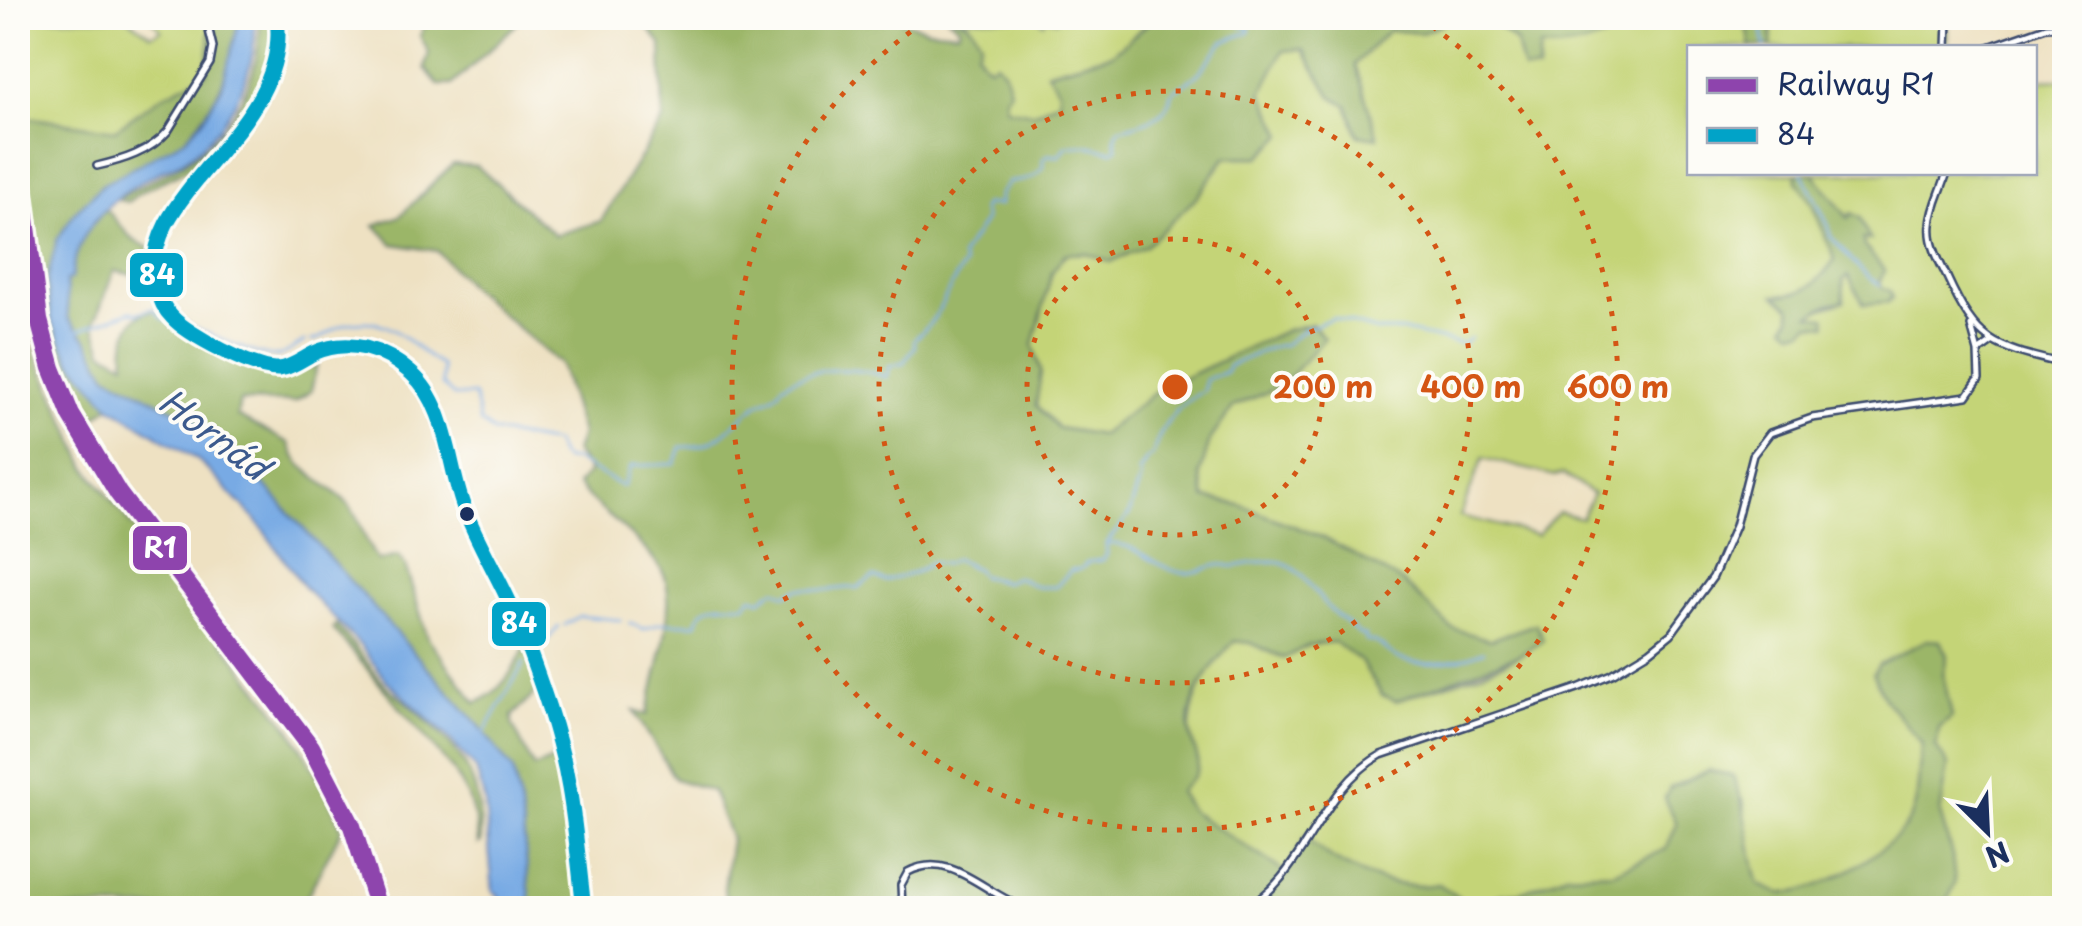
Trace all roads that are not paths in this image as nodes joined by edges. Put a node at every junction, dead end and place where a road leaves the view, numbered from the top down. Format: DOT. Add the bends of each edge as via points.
graph roads {
  1 [pos="206,18"];
  2 [pos="277,18"];
  3 [pos="1948,18"];
  4 [pos="2064,26"];
  5 [pos="1948,45"];
  6 [pos="1995,45"];
  7 [pos="97,166"];
  8 [pos="1945,175"];
  9 [pos="1970,322"];
  10 [pos="1992,342"];
  11 [pos="1978,352"];
  12 [pos="2064,364"];
  13 [pos="584,908"];
  14 [pos="902,908"];
  15 [pos="1026,908"];
  16 [pos="1244,908"];
  1 -- 7 [label="street" via="210,63 168,131 128,157"];
  2 -- 13 [label="street" via="276,61 262,96 176,208 158,244 158,294 182,327 243,358 278,369 321,350 360,346 380,351 429,394 466,514 532,661 569,789"];
  3 -- 5 [label="street"];
  4 -- 6 [label="street"];
  8 -- 9 [label="street" via="1931,234"];
  9 -- 10 [label="street"];
  9 -- 11 [label="street"];
  10 -- 11 [label="street"];
  10 -- 12 [label="street"];
  11 -- 16 [label="street" via="1979,378 1968,396 1812,418 1770,434 1753,455 1726,551 1671,634 1612,674 1364,765 1269,891"];
  14 -- 15 [label="street" via="900,886 908,872 932,864"];
}
